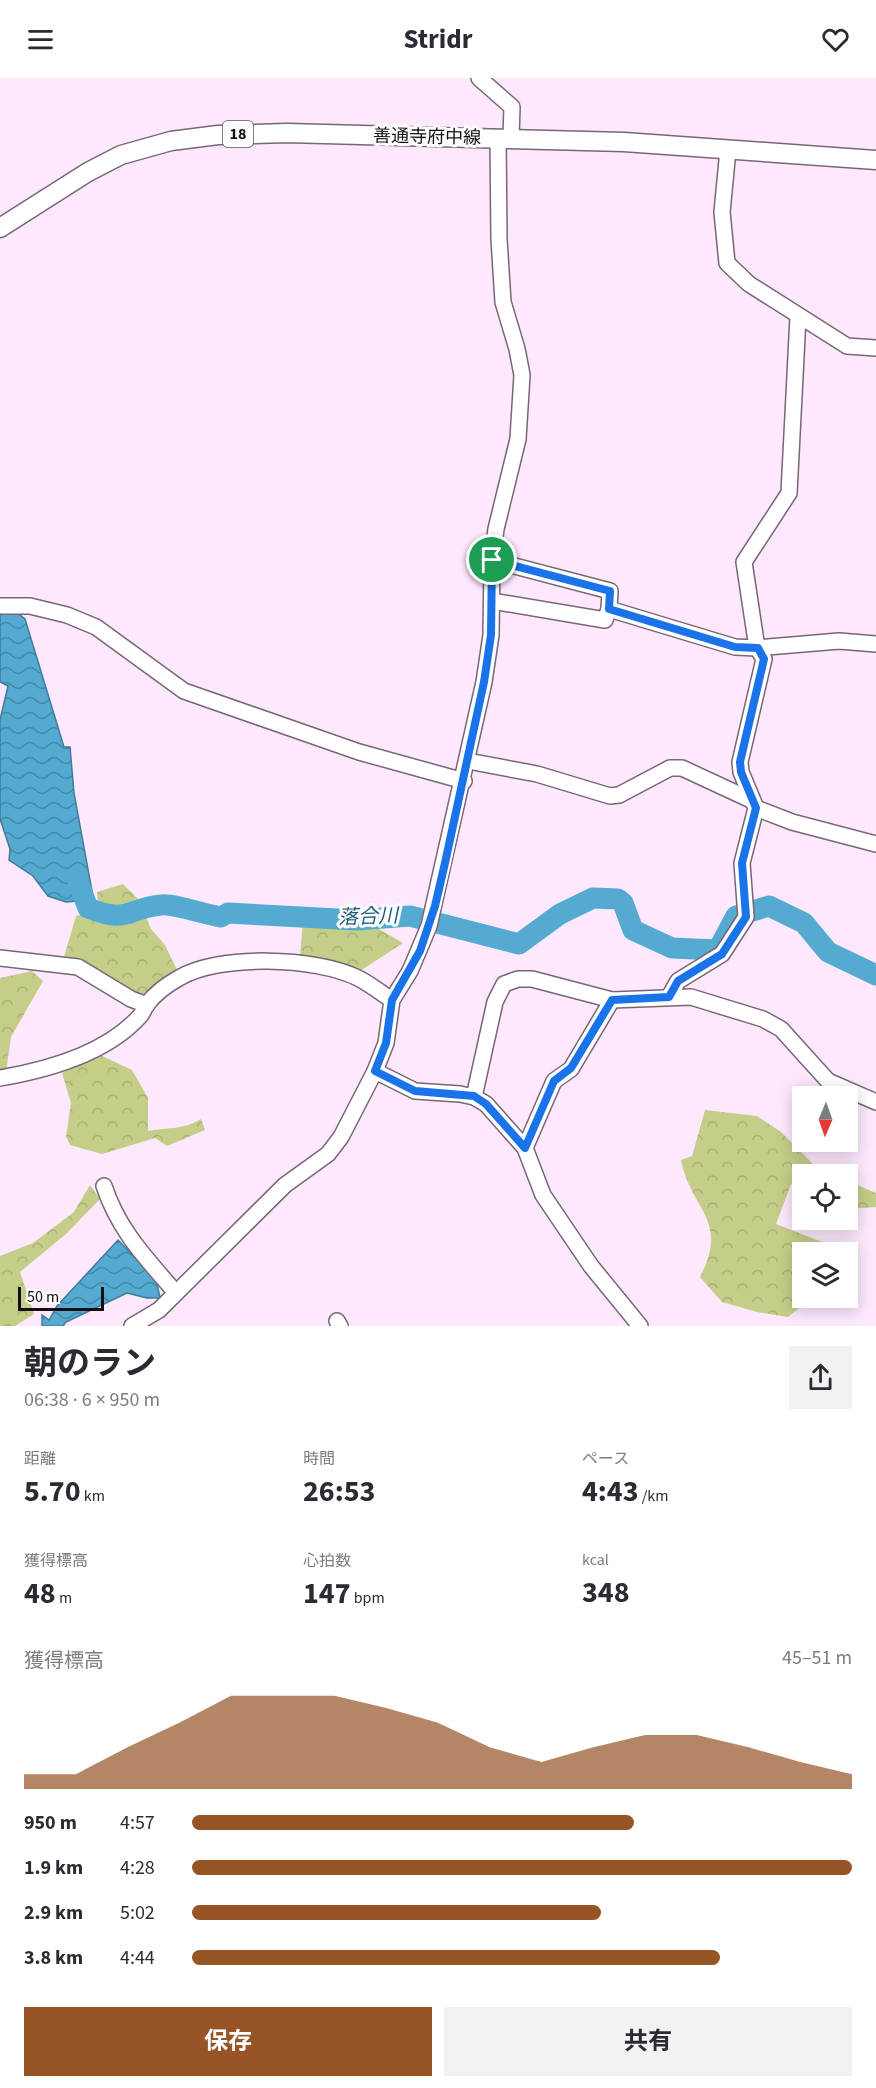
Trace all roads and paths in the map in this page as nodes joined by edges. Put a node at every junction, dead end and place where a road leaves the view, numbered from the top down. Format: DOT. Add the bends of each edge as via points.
graph roads {
  1 [pos="479,78"];
  2 [pos="504,138"];
  3 [pos="728,150"];
  4 [pos="876,160"];
  5 [pos="0,228"];
  6 [pos="798,317"];
  7 [pos="876,348"];
  8 [pos="492,560"];
  9 [pos="492,601"];
  10 [pos="0,606"];
  11 [pos="609,609"];
  12 [pos="876,644"];
  13 [pos="758,648"];
  14 [pos="468,761"];
  15 [pos="464,781"];
  16 [pos="753,804"];
  17 [pos="876,844"];
  18 [pos="0,958"];
  19 [pos="669,997"];
  20 [pos="392,1000"];
  21 [pos="612,1000"];
  22 [pos="147,1005"];
  23 [pos="375,1071"];
  24 [pos="0,1078"];
  25 [pos="474,1096"];
  26 [pos="876,1102"];
  27 [pos="525,1148"];
  28 [pos="104,1186"];
  29 [pos="176,1293"];
  30 [pos="132,1326"];
  31 [pos="640,1326"];
  1 -- 2 [label="street" via="512,107"];
  2 -- 3 [label="main road, 善通寺府中線 / 18"];
  2 -- 5 [label="main road, 善通寺府中線 / 18" via="264,133 171,141 121,155"];
  2 -- 8 [label="street" via="499,239 503,302 522,375 518,439"];
  3 -- 4 [label="main road, 善通寺府中線 / 18"];
  3 -- 6 [label="street" via="722,212 726,263"];
  6 -- 7 [label="street" via="847,346"];
  6 -- 13 [label="street" via="789,493 744,562"];
  8 -- 9 [label="street"];
  8 -- 11 [label="street" via="610,591"];
  9 -- 11 [label="street" via="605,620"];
  9 -- 14 [label="street" via="488,658"];
  10 -- 15 [label="street" via="30,606 67,615 96,627 184,691 359,752"];
  11 -- 13 [label="street" via="735,647"];
  12 -- 13 [label="street" via="839,641"];
  13 -- 16 [label="street" via="764,659 740,762"];
  14 -- 15 [label="street"];
  14 -- 16 [label="street" via="537,774 610,796 670,768 682,768"];
  15 -- 20 [label="street" via="429,926 410,971"];
  16 -- 17 [label="street" via="792,822"];
  16 -- 19 [label="street" via="742,863 747,913 722,954 678,981"];
  18 -- 22 [label="street" via="78,967"];
  19 -- 21 [label="street"];
  19 -- 26 [label="street" via="691,997 763,1019 781,1029 828,1082"];
  20 -- 22 [label="street" via="343,972 272,962 211,964 179,978"];
  20 -- 23 [label="street" via="386,1043"];
  21 -- 25 [label="street" via="532,979 504,984 495,1002"];
  21 -- 27 [label="street" via="571,1068 554,1081"];
  22 -- 24 [label="street" via="141,1016 119,1033 66,1063"];
  23 -- 25 [label="street" via="415,1091"];
  23 -- 29 [label="street" via="341,1137 327,1154 285,1185"];
  25 -- 27 [label="street"];
  27 -- 31 [label="street" via="543,1194 591,1266"];
  28 -- 29 [label="street" via="112,1211 126,1234"];
  29 -- 30 [label="street" via="159,1310"];
}
